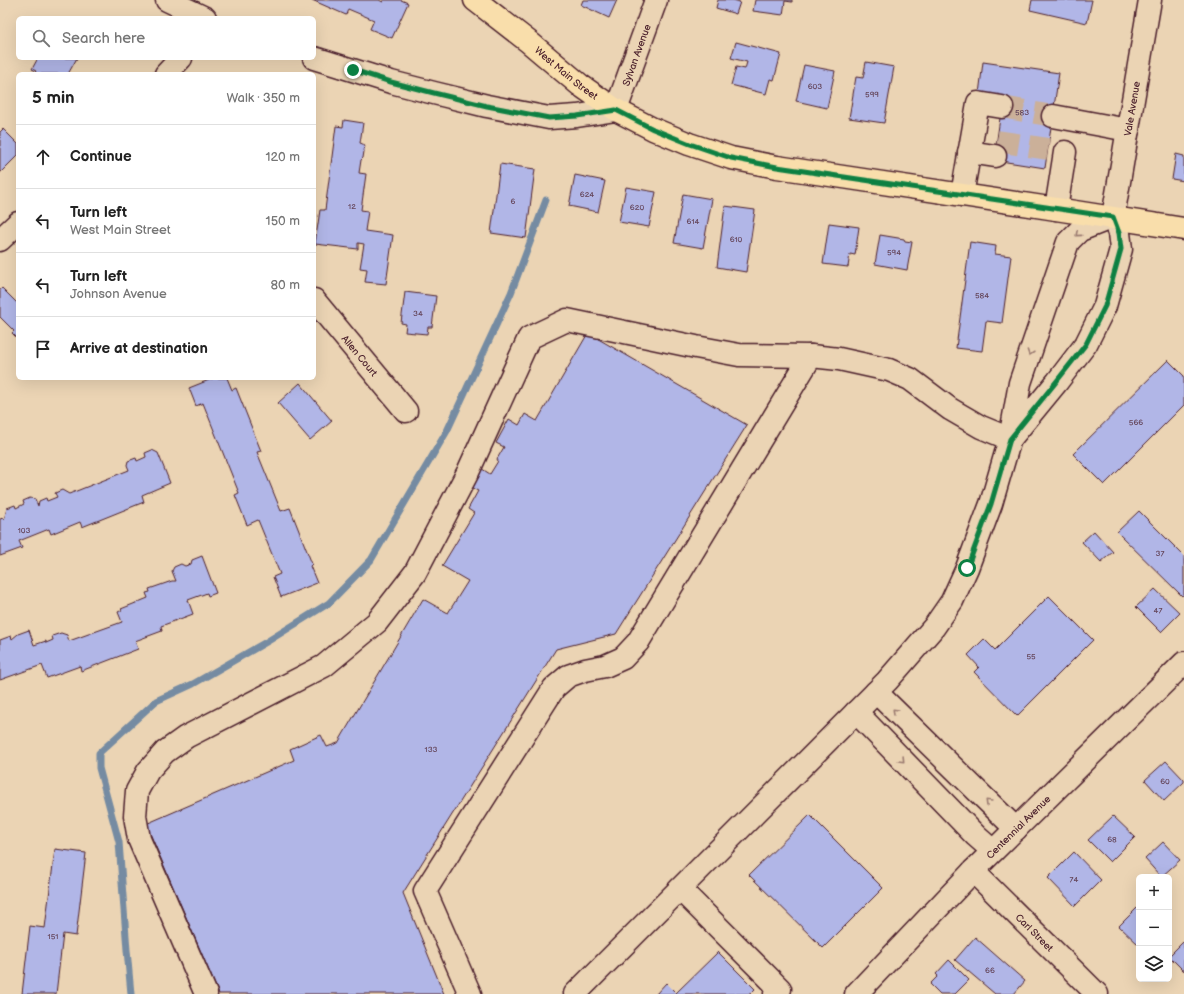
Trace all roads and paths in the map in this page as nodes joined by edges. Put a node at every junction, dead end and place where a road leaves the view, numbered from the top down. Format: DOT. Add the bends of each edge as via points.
graph roads {
  1 [pos="167,0"];
  2 [pos="475,0"];
  3 [pos="656,0"];
  4 [pos="1150,0"];
  5 [pos="201,16"];
  6 [pos="316,59"];
  7 [pos="179,60"];
  8 [pos="168,72"];
  9 [pos="1002,108"];
  10 [pos="616,110"];
  11 [pos="1128,130"];
  12 [pos="971,144"];
  13 [pos="996,148"];
  14 [pos="962,195"];
  15 [pos="1056,208"];
  16 [pos="1113,217"];
  17 [pos="16,225"];
  18 [pos="1184,229"];
  19 [pos="0,240"];
  20 [pos="316,302"];
  21 [pos="811,356"];
  22 [pos="406,411"];
  23 [pos="1010,439"];
  24 [pos="1184,663"];
  25 [pos="876,692"];
  26 [pos="856,712"];
  27 [pos="1016,829"];
  28 [pos="993,851"];
  29 [pos="973,871"];
  30 [pos="680,889"];
  31 [pos="206,994"];
  32 [pos="470,994"];
  33 [pos="575,994"];
  34 [pos="775,994"];
  35 [pos="856,994"];
  36 [pos="1097,994"];
  1 -- 5 [label="street"];
  2 -- 10 [label="main road, West Main Street" via="580,85"];
  3 -- 10 [label="street, Sylvan Avenue"];
  4 -- 11 [label="street, Vale Avenue"];
  6 -- 10 [label="street" via="434,93 549,118"];
  7 -- 8 [label="street"];
  9 -- 12 [label="street" via="978,103"];
  10 -- 14 [label="main road, West Main Street" via="653,129 731,158"];
  11 -- 15 [label="street" via="1062,118 1055,158"];
  11 -- 16 [label="street, Vale Avenue"];
  12 -- 13 [label="street"];
  12 -- 14 [label="street"];
  14 -- 15 [label="main road, West Main Street"];
  15 -- 16 [label="main road, West Main Street"];
  16 -- 18 [label="main road, West Main Street"];
  16 -- 23 [label="street" via="1121,249 1105,306 1086,344"];
  16 -- 23 [label="street, one-way" via="1080,230 1068,242 1020,383"];
  17 -- 19 [label="street"];
  20 -- 22 [label="street, Allen Court"];
  21 -- 23 [label="street" via="889,370 910,379 950,409 981,427"];
  21 -- 31 [label="street" via="739,354 696,348 567,320 529,338 468,472 419,566 377,622 324,666 186,737 164,752 148,771 137,791 136,816 139,839"];
  21 -- 32 [label="street" via="638,642 622,658 605,666 568,676 554,688 425,891"];
  23 -- 25 [label="street" via="991,504 952,601 934,627"];
  24 -- 27 [label="street, Centennial Avenue"];
  25 -- 26 [label="street"];
  27 -- 25 [label="street, one-way"];
  26 -- 28 [label="street, one-way"];
  26 -- 30 [label="street"];
  27 -- 28 [label="street, Centennial Avenue"];
  28 -- 29 [label="street, Centennial Avenue"];
  29 -- 35 [label="street, Centennial Avenue"];
  29 -- 36 [label="street, Carl Street"];
  30 -- 33 [label="street"];
  30 -- 34 [label="street" via="780,989"];
}
